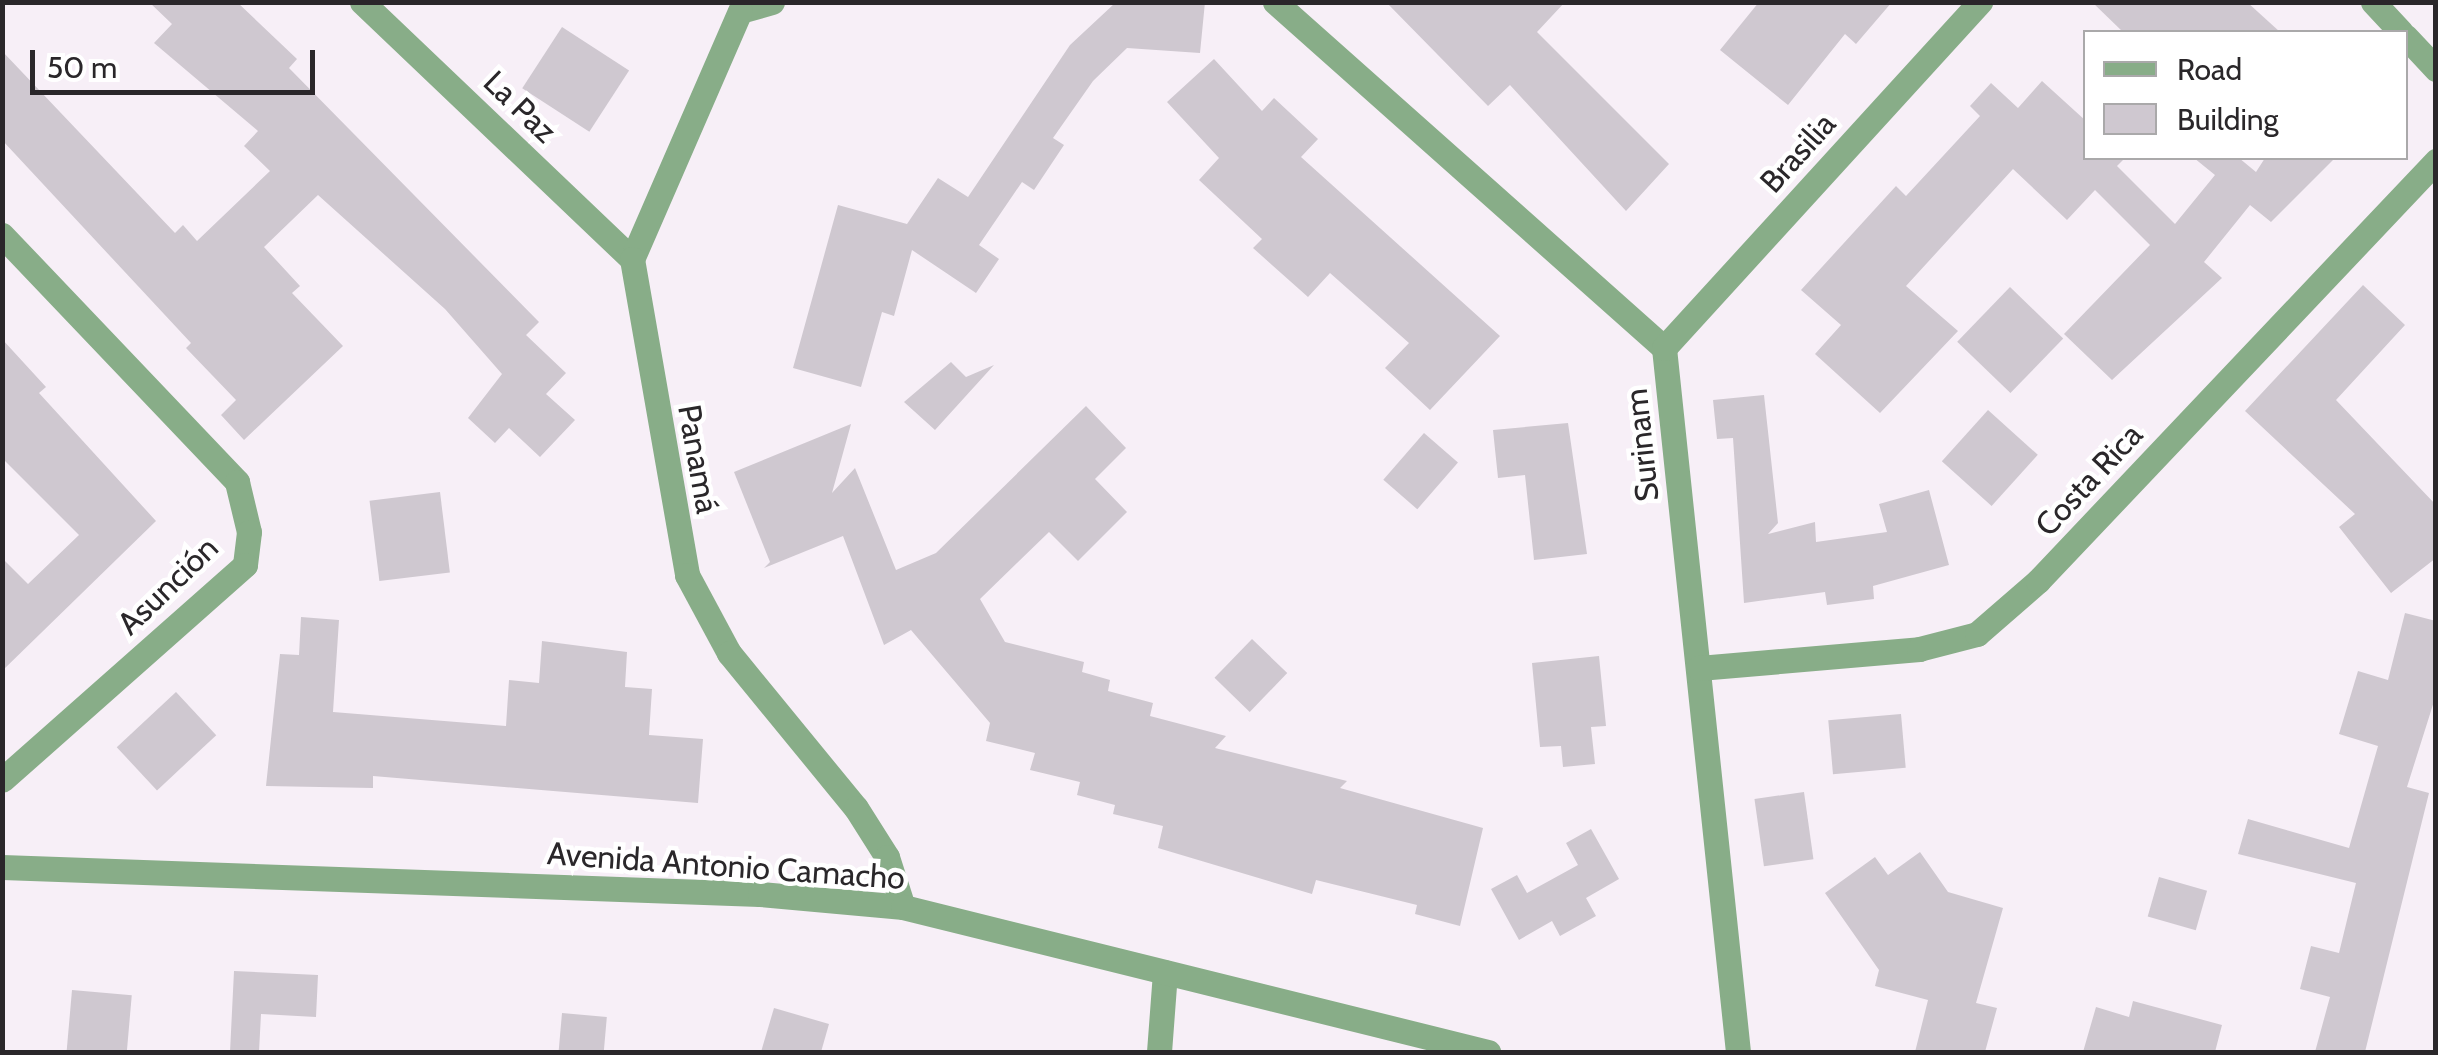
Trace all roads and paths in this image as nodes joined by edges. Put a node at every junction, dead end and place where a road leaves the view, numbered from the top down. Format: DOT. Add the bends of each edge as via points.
graph roads {
  1 [pos="362,2"];
  2 [pos="772,2"];
  3 [pos="1275,2"];
  4 [pos="1980,2"];
  5 [pos="2372,2"];
  6 [pos="736,7"];
  7 [pos="2398,30"];
  8 [pos="2408,40"];
  9 [pos="2436,69"];
  10 [pos="2436,161"];
  11 [pos="2,235"];
  12 [pos="632,260"];
  13 [pos="1664,348"];
  14 [pos="1699,668"];
  15 [pos="2,780"];
  16 [pos="2,867"];
  17 [pos="903,907"];
  18 [pos="1165,972"];
  19 [pos="1159,1052"];
  20 [pos="1488,1052"];
  21 [pos="1738,1052"];
  1 -- 12 [label="street, La Paz"];
  2 -- 6 [label="street"];
  3 -- 13 [label="street, Surinam"];
  4 -- 13 [label="street, Brasilia"];
  5 -- 7 [label="street"];
  6 -- 12 [label="street"];
  8 -- 9 [label="street"];
  10 -- 14 [label="street, Costa Rica" via="2038,581 1977,634 1919,649"];
  11 -- 15 [label="street, Asunción" via="237,482 250,532 245,566"];
  12 -- 17 [label="street, Panamá" via="687,575 729,653 856,808 886,856"];
  13 -- 14 [label="street, Surinam"];
  14 -- 21 [label="street, Surinam"];
  16 -- 17 [label="street, Avenida Antonio Camacho" via="760,894"];
  17 -- 18 [label="street, Avenida Antonio Camacho"];
  18 -- 19 [label="street"];
  18 -- 20 [label="street, Avenida Antonio Camacho"];
}
